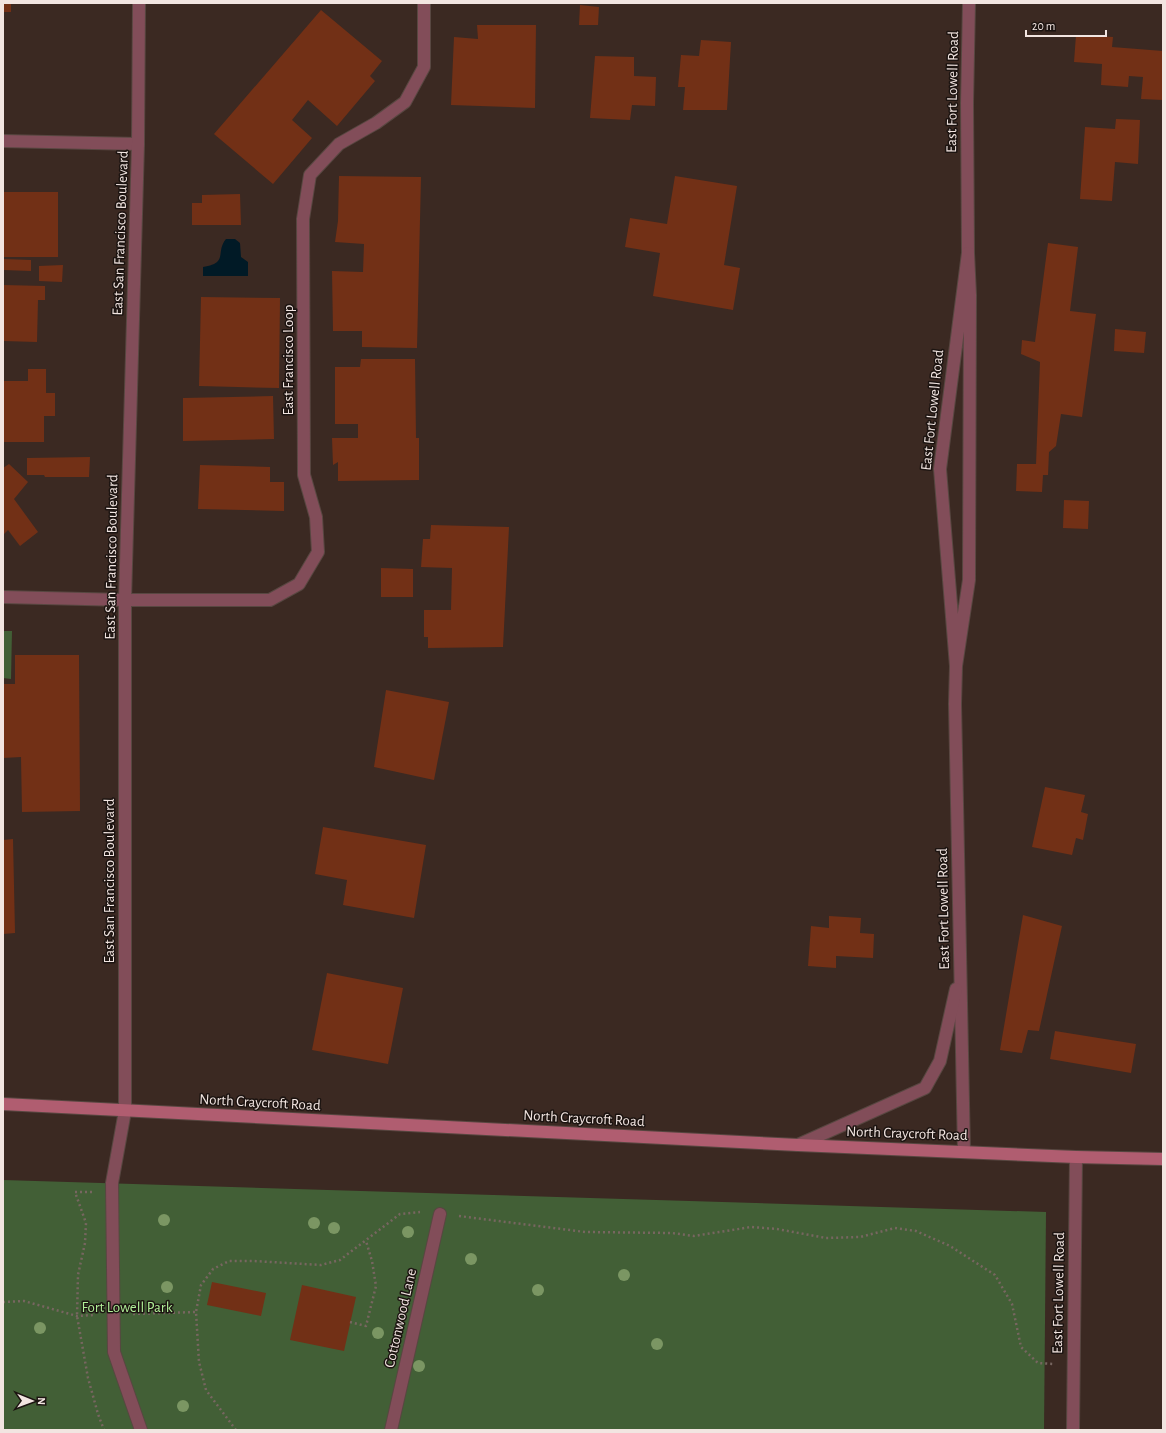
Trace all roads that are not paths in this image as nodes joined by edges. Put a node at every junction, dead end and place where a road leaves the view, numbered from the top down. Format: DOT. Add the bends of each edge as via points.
graph roads {
  1 [pos="139,3"];
  2 [pos="424,3"];
  3 [pos="969,3"];
  4 [pos="3,141"];
  5 [pos="138,144"];
  6 [pos="968,253"];
  7 [pos="3,597"];
  8 [pos="125,600"];
  9 [pos="956,666"];
  10 [pos="960,971"];
  11 [pos="3,1104"];
  12 [pos="125,1111"];
  13 [pos="798,1145"];
  14 [pos="964,1152"];
  15 [pos="1076,1157"];
  16 [pos="1163,1159"];
  17 [pos="440,1214"];
  18 [pos="141,1430"];
  19 [pos="391,1430"];
  20 [pos="1073,1430"];
  1 -- 5 [label="street, East San Francisco Boulevard"];
  2 -- 8 [label="street, East Francisco Loop" via="424,67 405,102 376,123 339,144 310,175 303,219 304,475 316,517 318,552 299,584 270,600"];
  3 -- 6 [label="street, East Fort Lowell Road"];
  4 -- 5 [label="street"];
  5 -- 8 [label="street, East San Francisco Boulevard"];
  6 -- 9 [label="street, East Fort Lowell Road" via="968,580"];
  6 -- 9 [label="street, East Fort Lowell Road" via="940,469"];
  7 -- 8 [label="street, East Francisco Loop"];
  8 -- 12 [label="street, East San Francisco Boulevard"];
  9 -- 10 [label="street, East Fort Lowell Road"];
  10 -- 13 [label="street" via="940,1061 925,1088"];
  10 -- 14 [label="street, East Fort Lowell Road"];
  11 -- 12 [label="main road, North Craycroft Road"];
  12 -- 13 [label="main road, North Craycroft Road"];
  12 -- 18 [label="street, East San Francisco Boulevard" via="112,1184 114,1352"];
  13 -- 14 [label="main road, North Craycroft Road"];
  14 -- 15 [label="main road, North Craycroft Road"];
  15 -- 16 [label="main road, North Craycroft Road"];
  15 -- 20 [label="street, East Fort Lowell Road"];
  17 -- 19 [label="street, Cottonwood Lane"];
}
